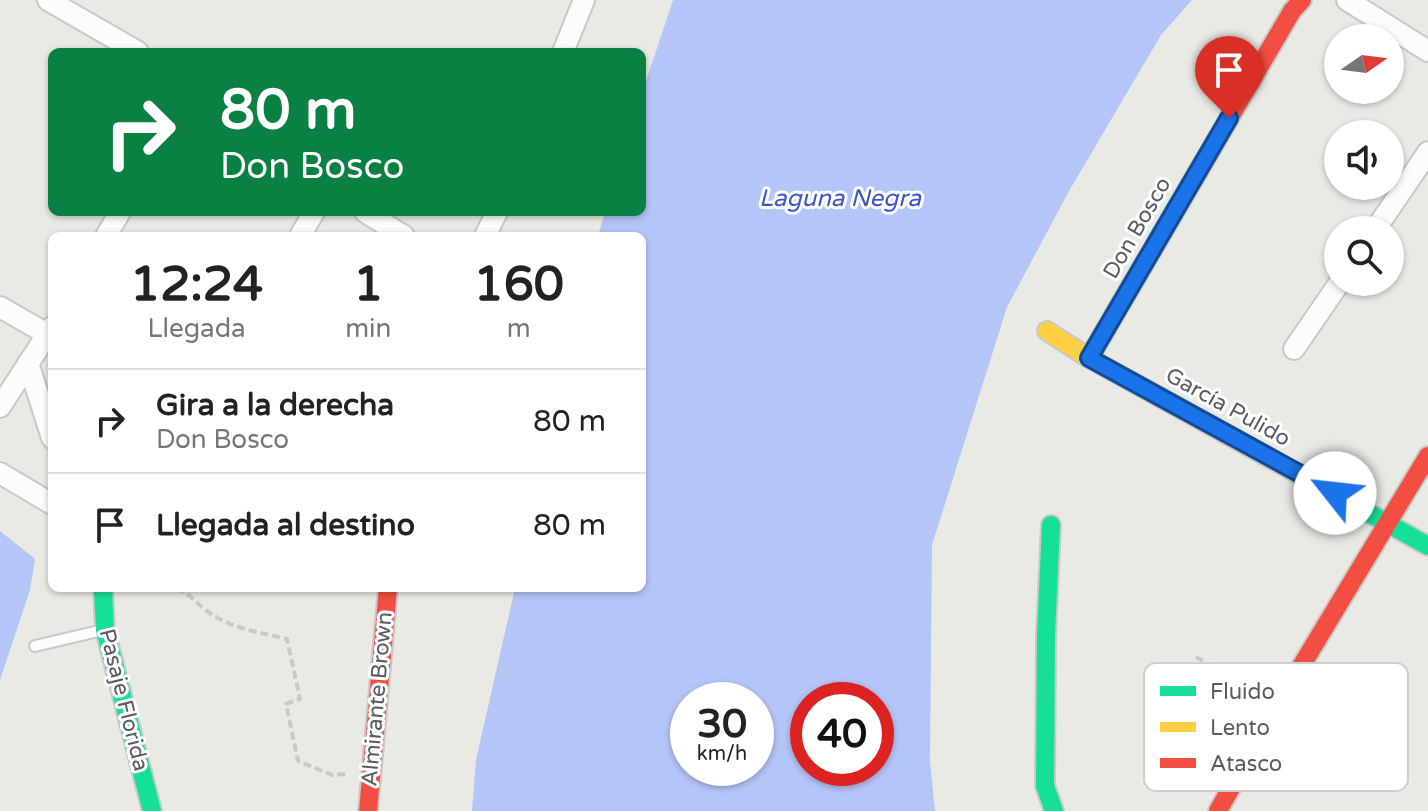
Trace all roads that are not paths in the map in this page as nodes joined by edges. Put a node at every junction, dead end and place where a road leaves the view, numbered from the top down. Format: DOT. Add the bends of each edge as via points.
graph roads {
  1 [pos="48,0"];
  2 [pos="584,0"];
  3 [pos="1302,0"];
  4 [pos="1347,0"];
  5 [pos="131,48"];
  6 [pos="565,48"];
  7 [pos="1428,51"];
  8 [pos="1428,152"];
  9 [pos="372,216"];
  10 [pos="1385,216"];
  11 [pos="398,232"];
  12 [pos="1330,296"];
  13 [pos="0,307"];
  14 [pos="1047,331"];
  15 [pos="48,332"];
  16 [pos="48,336"];
  17 [pos="1294,349"];
  18 [pos="1089,358"];
  19 [pos="28,363"];
  20 [pos="0,407"];
  21 [pos="48,426"];
  22 [pos="1428,456"];
  23 [pos="0,473"];
  24 [pos="48,502"];
  25 [pos="1389,523"];
  26 [pos="1051,525"];
  27 [pos="1428,546"];
  28 [pos="103,592"];
  29 [pos="388,592"];
  30 [pos="105,630"];
  31 [pos="35,646"];
  32 [pos="1303,663"];
  33 [pos="1229,791"];
  34 [pos="152,811"];
  35 [pos="368,811"];
  36 [pos="1054,811"];
  37 [pos="1218,811"];
  1 -- 5 [label="street"];
  2 -- 6 [label="street"];
  3 -- 18 [label="street, Don Bosco"];
  4 -- 7 [label="street"];
  8 -- 10 [label="street"];
  9 -- 11 [label="street"];
  12 -- 17 [label="street"];
  13 -- 15 [label="street"];
  14 -- 18 [label="street, García Pulido"];
  16 -- 19 [label="street"];
  18 -- 25 [label="street, García Pulido"];
  19 -- 20 [label="street"];
  19 -- 21 [label="street"];
  22 -- 25 [label="street"];
  23 -- 24 [label="street"];
  25 -- 27 [label="street, García Pulido"];
  25 -- 32 [label="street"];
  26 -- 36 [label="street" via="1045,786"];
  28 -- 30 [label="street, Pasaje Florida"];
  29 -- 35 [label="street, Almirante Brown"];
  30 -- 31 [label="lane"];
  30 -- 34 [label="street, Pasaje Florida"];
  33 -- 37 [label="street"];
}
